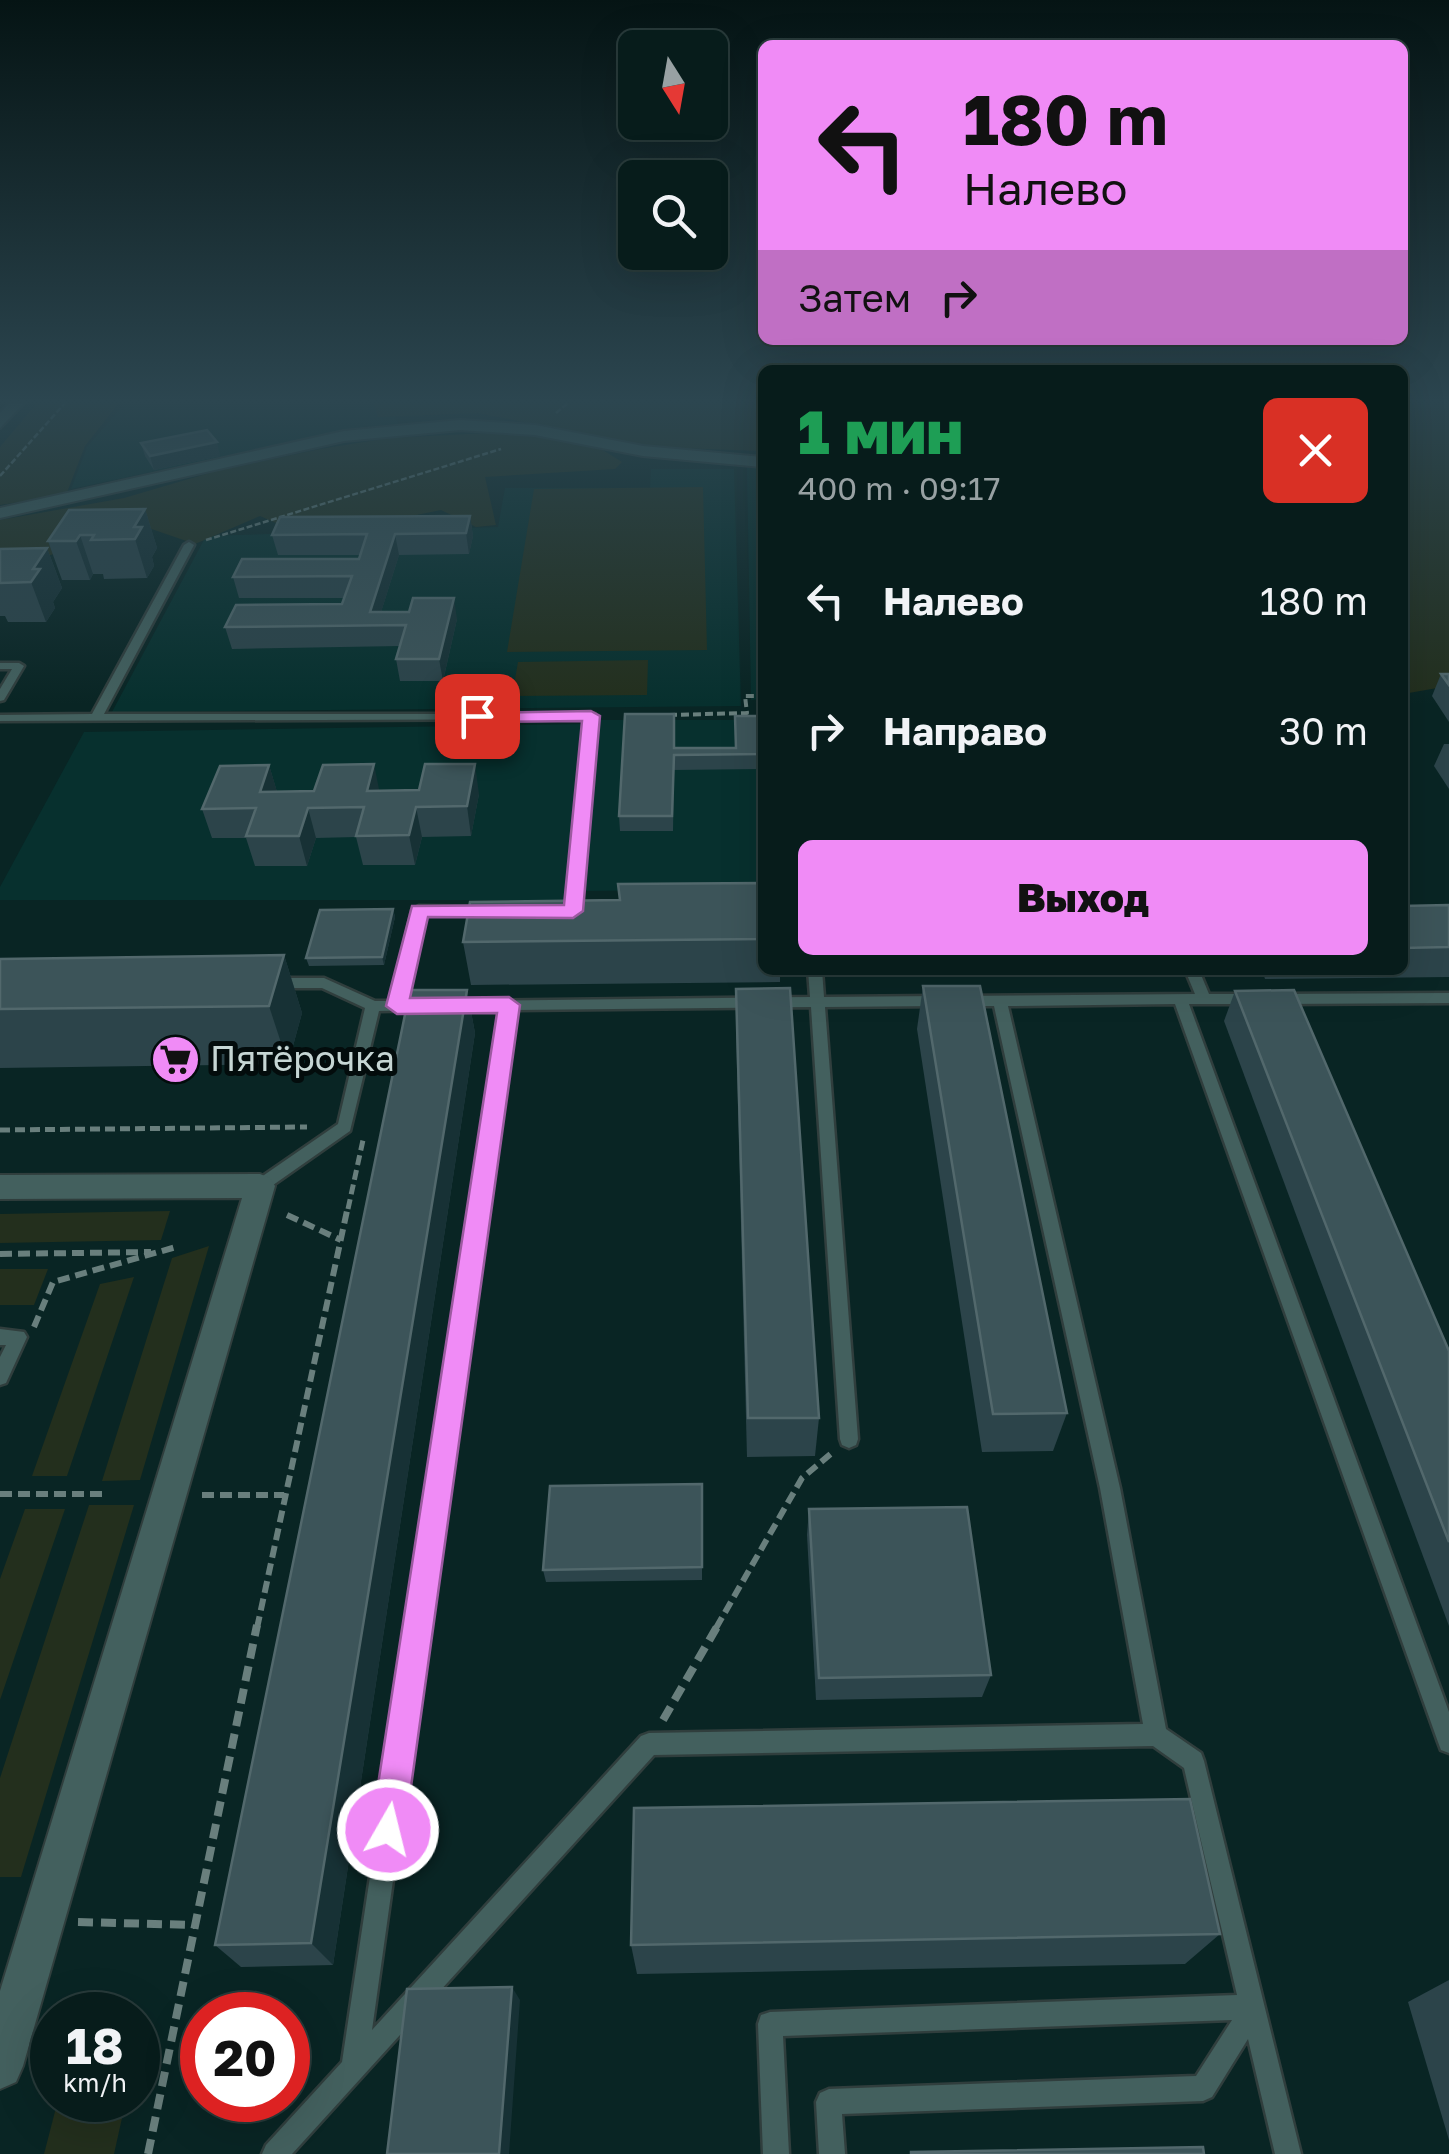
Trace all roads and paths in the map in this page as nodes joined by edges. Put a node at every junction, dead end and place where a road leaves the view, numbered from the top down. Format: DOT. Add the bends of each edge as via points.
graph roads {
  1 [pos="42,504"];
  2 [pos="327,504"];
  3 [pos="0,513"];
  4 [pos="189,545"];
  5 [pos="0,666"];
  6 [pos="758,696"];
  7 [pos="0,698"];
  8 [pos="669,714"];
  9 [pos="0,718"];
  10 [pos="96,718"];
  11 [pos="496,911"];
  12 [pos="554,911"];
  13 [pos="573,911"];
  14 [pos="592,911"];
  15 [pos="816,975"];
  16 [pos="1194,975"];
  17 [pos="248,983"];
  18 [pos="1449,998"];
  19 [pos="1204,999"];
  20 [pos="1180,1000"];
  21 [pos="1000,1001"];
  22 [pos="820,1002"];
  23 [pos="509,1005"];
  24 [pos="373,1006"];
  25 [pos="397,1006"];
  26 [pos="346,1127"];
  27 [pos="0,1130"];
  28 [pos="260,1186"];
  29 [pos="0,1187"];
  30 [pos="287,1215"];
  31 [pos="341,1240"];
  32 [pos="176,1247"];
  33 [pos="159,1252"];
  34 [pos="0,1254"];
  35 [pos="40,1313"];
  36 [pos="0,1336"];
  37 [pos="0,1377"];
  38 [pos="849,1439"];
  39 [pos="0,1494"];
  40 [pos="108,1494"];
  41 [pos="199,1495"];
  42 [pos="284,1495"];
  43 [pos="1156,1736"];
  44 [pos="1449,1742"];
  45 [pos="649,1744"];
  46 [pos="42,1921"];
  47 [pos="195,1925"];
  48 [pos="1254,2007"];
  49 [pos="0,2066"];
  50 [pos="354,2066"];
  51 [pos="148,2154"];
  52 [pos="274,2154"];
  53 [pos="776,2154"];
  54 [pos="832,2154"];
  55 [pos="1288,2154"];
  1 -- 3 [label="street"];
  2 -- 4 [label="path"];
  4 -- 10 [label="lane"];
  5 -- 7 [label="lane" via="19,666"];
  6 -- 8 [label="path" via="746,696 747,713"];
  9 -- 10 [label="lane"];
  10 -- 13 [label="lane" via="591,716"];
  11 -- 25 [label="lane" via="420,910"];
  12 -- 13 [label="lane"];
  13 -- 14 [label="lane"];
  15 -- 22 [label="lane"];
  16 -- 19 [label="lane"];
  17 -- 24 [label="lane" via="324,984"];
  18 -- 19 [label="lane"];
  19 -- 20 [label="lane"];
  20 -- 21 [label="lane"];
  20 -- 44 [label="lane"];
  21 -- 22 [label="lane"];
  21 -- 43 [label="lane" via="1110,1488"];
  22 -- 23 [label="lane"];
  22 -- 38 [label="lane"];
  23 -- 25 [label="lane"];
  23 -- 50 [label="lane"];
  24 -- 25 [label="lane"];
  24 -- 26 [label="lane"];
  26 -- 27 [label="path"];
  26 -- 28 [label="lane"];
  26 -- 31 [label="path" via="366,1126"];
  28 -- 29 [label="street"];
  28 -- 46 [label="street"];
  30 -- 31 [label="path"];
  31 -- 42 [label="path"];
  32 -- 33 [label="path"];
  33 -- 34 [label="path"];
  33 -- 35 [label="path" via="53,1282"];
  36 -- 37 [label="lane" via="18,1336"];
  38 -- 45 [label="path" via="802,1478"];
  39 -- 40 [label="path"];
  41 -- 42 [label="path"];
  42 -- 47 [label="path"];
  43 -- 45 [label="lane"];
  43 -- 48 [label="lane" via="1193,1761"];
  45 -- 50 [label="lane"];
  46 -- 47 [label="path"];
  46 -- 49 [label="street"];
  47 -- 51 [label="path"];
  48 -- 53 [label="lane" via="770,2024"];
  48 -- 54 [label="lane" via="1203,2088 829,2102"];
  48 -- 55 [label="lane"];
  50 -- 52 [label="lane"];
}
